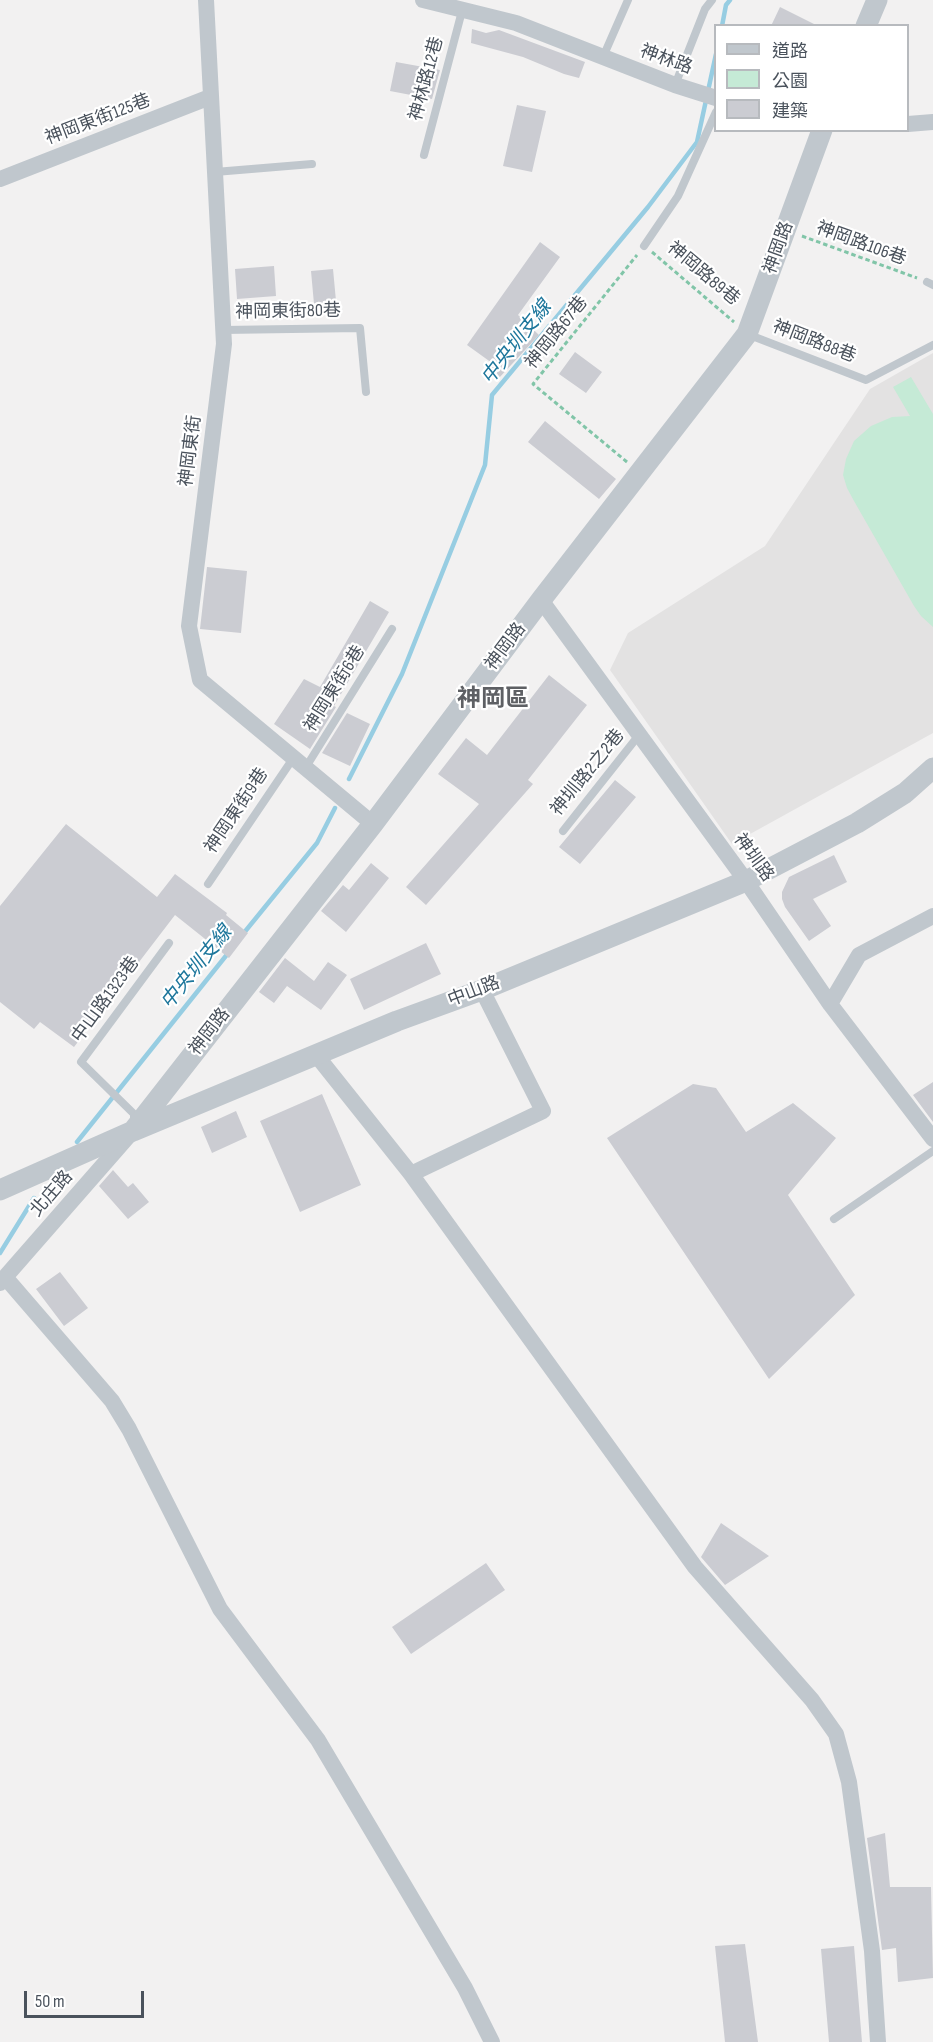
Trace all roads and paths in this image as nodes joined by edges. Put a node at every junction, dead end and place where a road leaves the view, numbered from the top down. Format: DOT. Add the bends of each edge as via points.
graph roads {
  1 [pos="206,0"];
  2 [pos="423,0"];
  3 [pos="628,0"];
  4 [pos="712,0"];
  5 [pos="877,0"];
  6 [pos="462,11"];
  7 [pos="867,24"];
  8 [pos="603,57"];
  9 [pos="675,85"];
  10 [pos="210,97"];
  11 [pos="711,100"];
  12 [pos="933,122"];
  13 [pos="909,124"];
  14 [pos="821,132"];
  15 [pos="424,155"];
  16 [pos="312,164"];
  17 [pos="215,172"];
  18 [pos="0,179"];
  19 [pos="786,231"];
  20 [pos="644,246"];
  21 [pos="930,283"];
  22 [pos="223,330"];
  23 [pos="747,334"];
  24 [pos="933,345"];
  25 [pos="366,392"];
  26 [pos="639,473"];
  27 [pos="541,600"];
  28 [pos="392,628"];
  29 [pos="639,735"];
  30 [pos="300,762"];
  31 [pos="933,768"];
  32 [pos="373,824"];
  33 [pos="563,831"];
  34 [pos="746,881"];
  35 [pos="208,884"];
  36 [pos="933,916"];
  37 [pos="169,943"];
  38 [pos="482,990"];
  39 [pos="830,1004"];
  40 [pos="317,1056"];
  41 [pos="133,1131"];
  42 [pos="933,1139"];
  43 [pos="933,1152"];
  44 [pos="411,1174"];
  45 [pos="0,1190"];
  46 [pos="834,1219"];
  47 [pos="3,1280"];
  48 [pos="492,2042"];
  49 [pos="878,2042"];
  1 -- 10 [label="street, 神岡東街"];
  2 -- 6 [label="street, 神林路"];
  3 -- 8 [label="lane"];
  4 -- 9 [label="lane"];
  5 -- 7 [label="street"];
  6 -- 8 [label="street, 神林路" via="516,23"];
  6 -- 15 [label="lane, 神林路12巷"];
  8 -- 9 [label="street, 神林路"];
  9 -- 11 [label="street, 神林路"];
  10 -- 17 [label="street, 神岡東街"];
  10 -- 18 [label="street, 神岡東街125巷"];
  11 -- 20 [label="lane, 神岡路89巷" via="678,196"];
  12 -- 13 [label="street"];
  14 -- 19 [label="street, 神岡路"];
  16 -- 17 [label="lane"];
  17 -- 22 [label="street, 神岡東街"];
  19 -- 21 [label="path, 神岡路106巷"];
  19 -- 23 [label="street, 神岡路"];
  20 -- 23 [label="path, 神岡路89巷"];
  20 -- 26 [label="path, 神岡路67巷" via="533,384"];
  22 -- 25 [label="lane, 神岡東街80巷" via="360,328"];
  22 -- 30 [label="street, 神岡東街" via="189,626 200,680"];
  23 -- 24 [label="lane, 神岡路88巷" via="867,380"];
  23 -- 26 [label="street, 神岡路"];
  26 -- 27 [label="street, 神岡路"];
  27 -- 29 [label="street, 神圳路"];
  27 -- 32 [label="street, 神岡路"];
  28 -- 30 [label="lane, 神岡東街6巷"];
  29 -- 33 [label="lane, 神圳路2之2巷"];
  29 -- 34 [label="street, 神圳路"];
  30 -- 32 [label="street, 神岡東街"];
  30 -- 35 [label="lane, 神岡東街9巷"];
  31 -- 34 [label="street, 中山路" via="905,793 857,823"];
  32 -- 41 [label="street, 神岡路"];
  34 -- 38 [label="street, 中山路"];
  34 -- 39 [label="street, 神圳路"];
  36 -- 39 [label="street" via="859,955"];
  37 -- 41 [label="lane, 中山路1323巷" via="81,1062 134,1114"];
  38 -- 40 [label="street, 中山路"];
  38 -- 44 [label="street" via="543,1111"];
  39 -- 42 [label="street, 神圳路"];
  40 -- 41 [label="street, 中山路"];
  40 -- 44 [label="street"];
  41 -- 45 [label="street, 中山路"];
  41 -- 47 [label="street, 北庄路"];
  43 -- 46 [label="lane"];
  44 -- 49 [label="street" via="695,1567 812,1700 836,1734 849,1782 872,1951"];
  47 -- 48 [label="street" via="112,1401 220,1609 318,1740 465,1989"];
}
